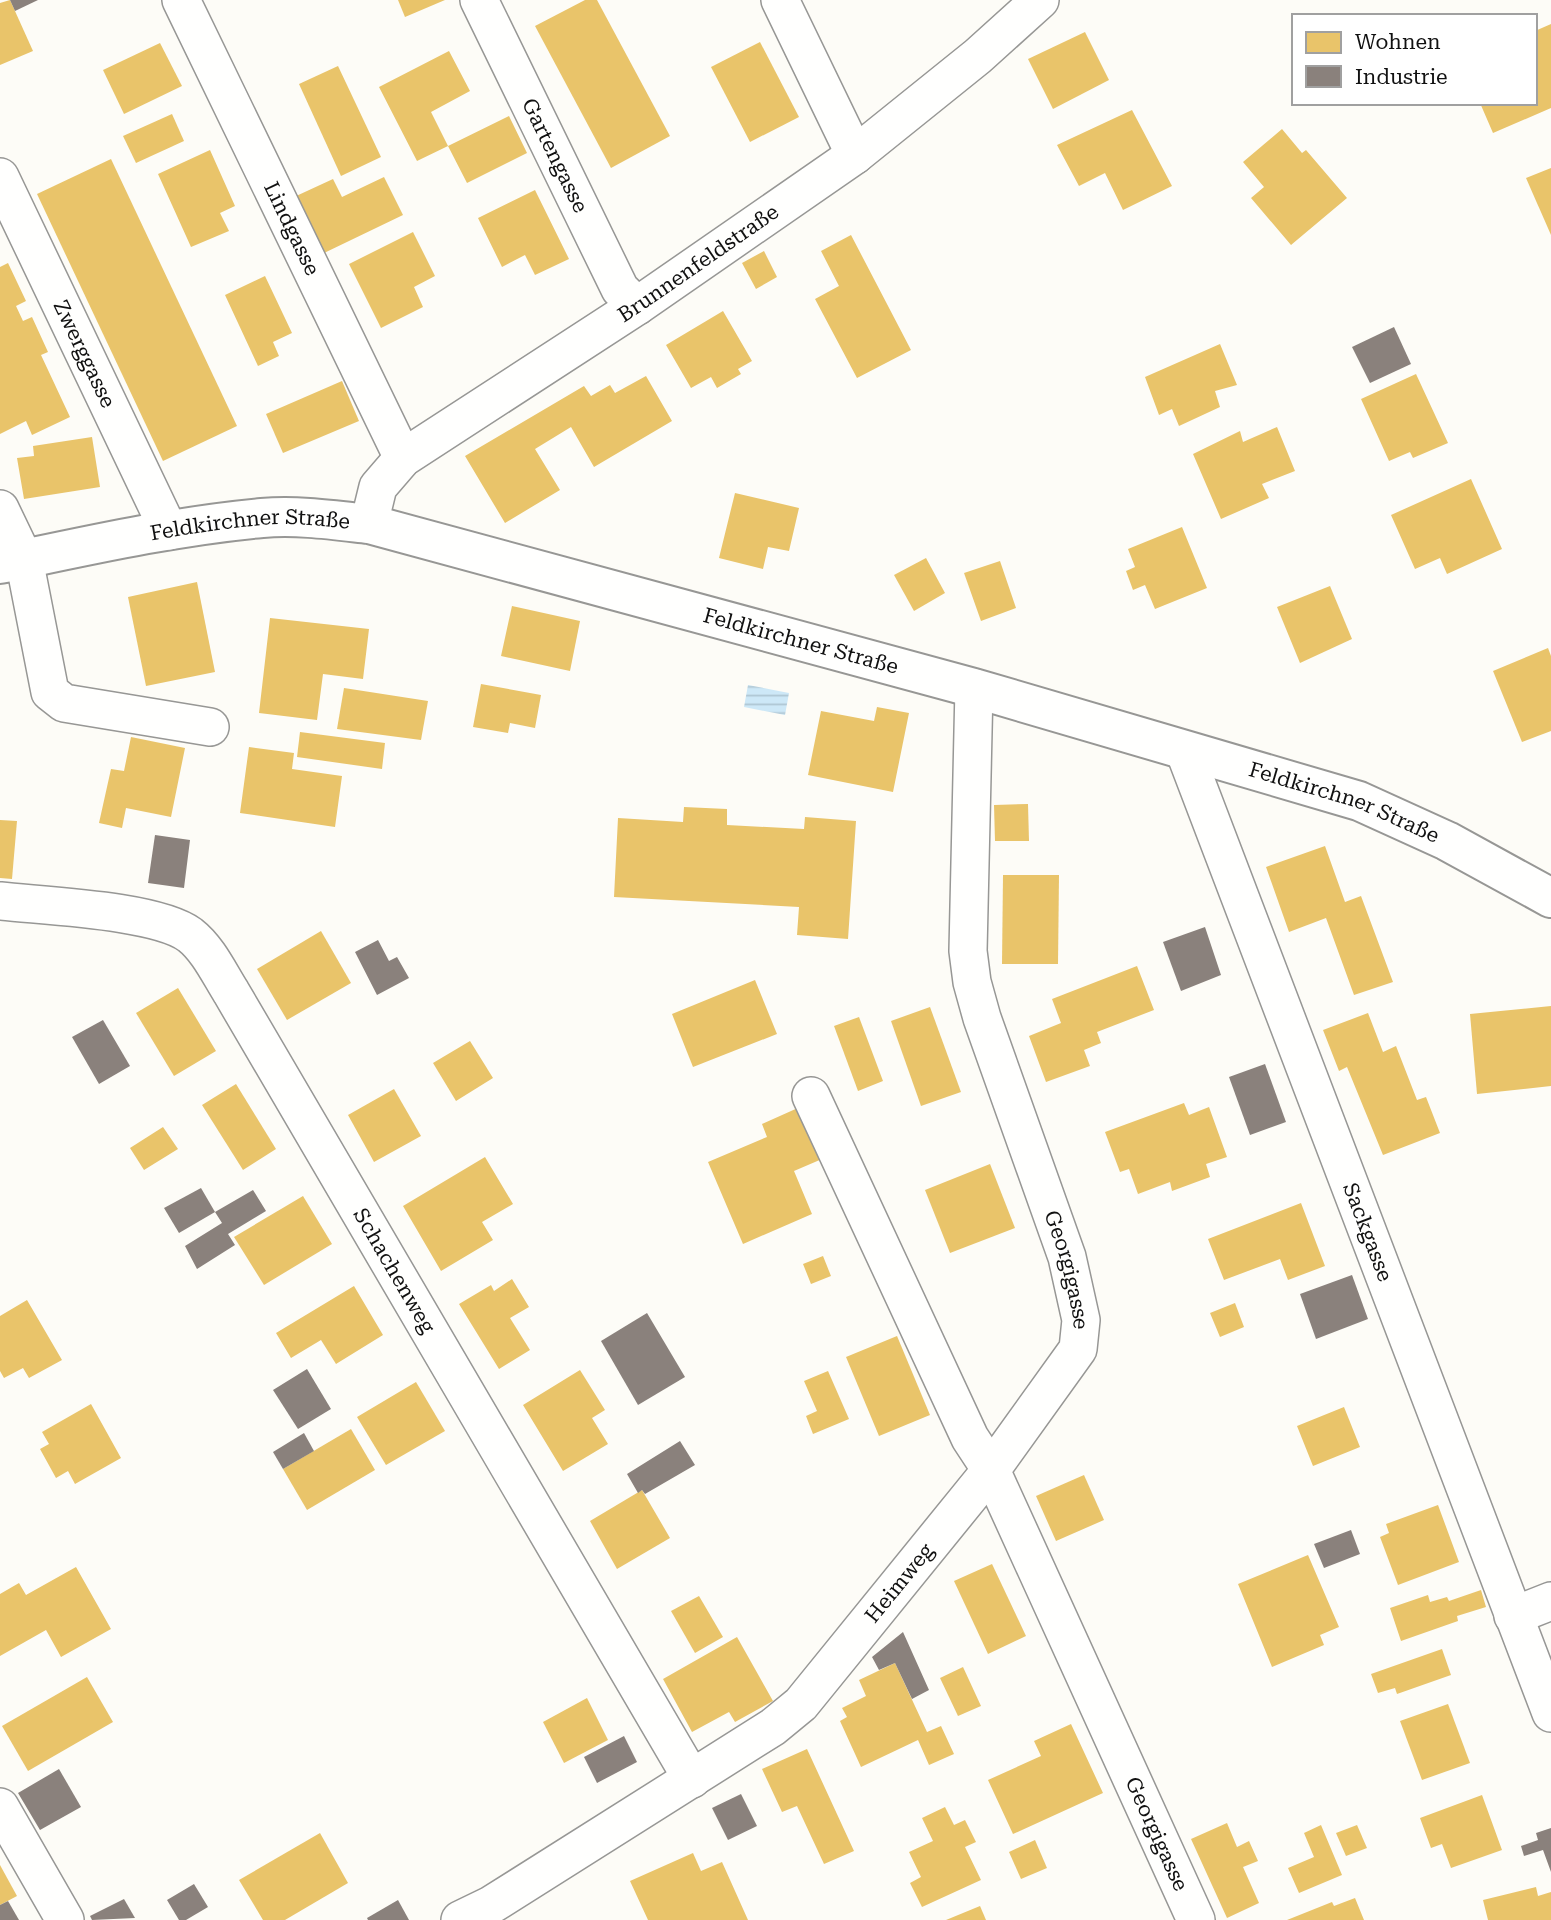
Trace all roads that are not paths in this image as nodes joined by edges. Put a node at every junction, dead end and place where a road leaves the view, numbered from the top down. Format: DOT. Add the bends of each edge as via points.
graph roads {
  1 [pos="181,0"];
  2 [pos="479,0"];
  3 [pos="780,0"];
  4 [pos="1040,0"];
  5 [pos="855,155"];
  6 [pos="0,177"];
  7 [pos="638,306"];
  8 [pos="403,458"];
  9 [pos="0,509"];
  10 [pos="369,524"];
  11 [pos="169,531"];
  12 [pos="12,562"];
  13 [pos="974,688"];
  14 [pos="210,727"];
  15 [pos="1184,750"];
  16 [pos="1551,898"];
  17 [pos="0,901"];
  18 [pos="811,1096"];
  19 [pos="991,1470"];
  20 [pos="1551,1601"];
  21 [pos="1513,1616"];
  22 [pos="1551,1713"];
  23 [pos="692,1779"];
  24 [pos="0,1807"];
  25 [pos="483,1915"];
  26 [pos="65,1920"];
  27 [pos="1196,1920"];
  1 -- 8 [label="street, Lindgasse"];
  2 -- 7 [label="street, Gartengasse" via="620,289"];
  3 -- 5 [label="street"];
  4 -- 5 [label="street, Brunnenfeldstraße"];
  5 -- 7 [label="street, Brunnenfeldstraße"];
  6 -- 11 [label="street, Zwerggasse"];
  7 -- 8 [label="street, Brunnenfeldstraße"];
  8 -- 10 [label="street, Brunnenfeldstraße" via="378,487"];
  9 -- 12 [label="street"];
  10 -- 11 [label="street, Feldkirchner Straße" via="264,517"];
  10 -- 13 [label="street, Feldkirchner Straße"];
  11 -- 12 [label="street, Feldkirchner Straße"];
  12 -- 14 [label="street" via="50,692 64,704"];
  13 -- 15 [label="street, Feldkirchner Straße"];
  13 -- 19 [label="street, Georgigasse" via="968,951 972,982 1067,1257 1081,1320 1078,1349"];
  15 -- 16 [label="street, Feldkirchner Straße" via="1359,801 1447,841"];
  15 -- 21 [label="street, Sackgasse"];
  17 -- 23 [label="street, Schachenweg" via="158,921 176,927 201,945"];
  18 -- 19 [label="street" via="970,1438"];
  19 -- 23 [label="street, Heimweg" via="808,1697 773,1727"];
  19 -- 27 [label="street, Georgigasse"];
  20 -- 21 [label="street"];
  21 -- 22 [label="street, Sackgasse"];
  23 -- 25 [label="street, Heimweg"];
  24 -- 26 [label="street"];
}
